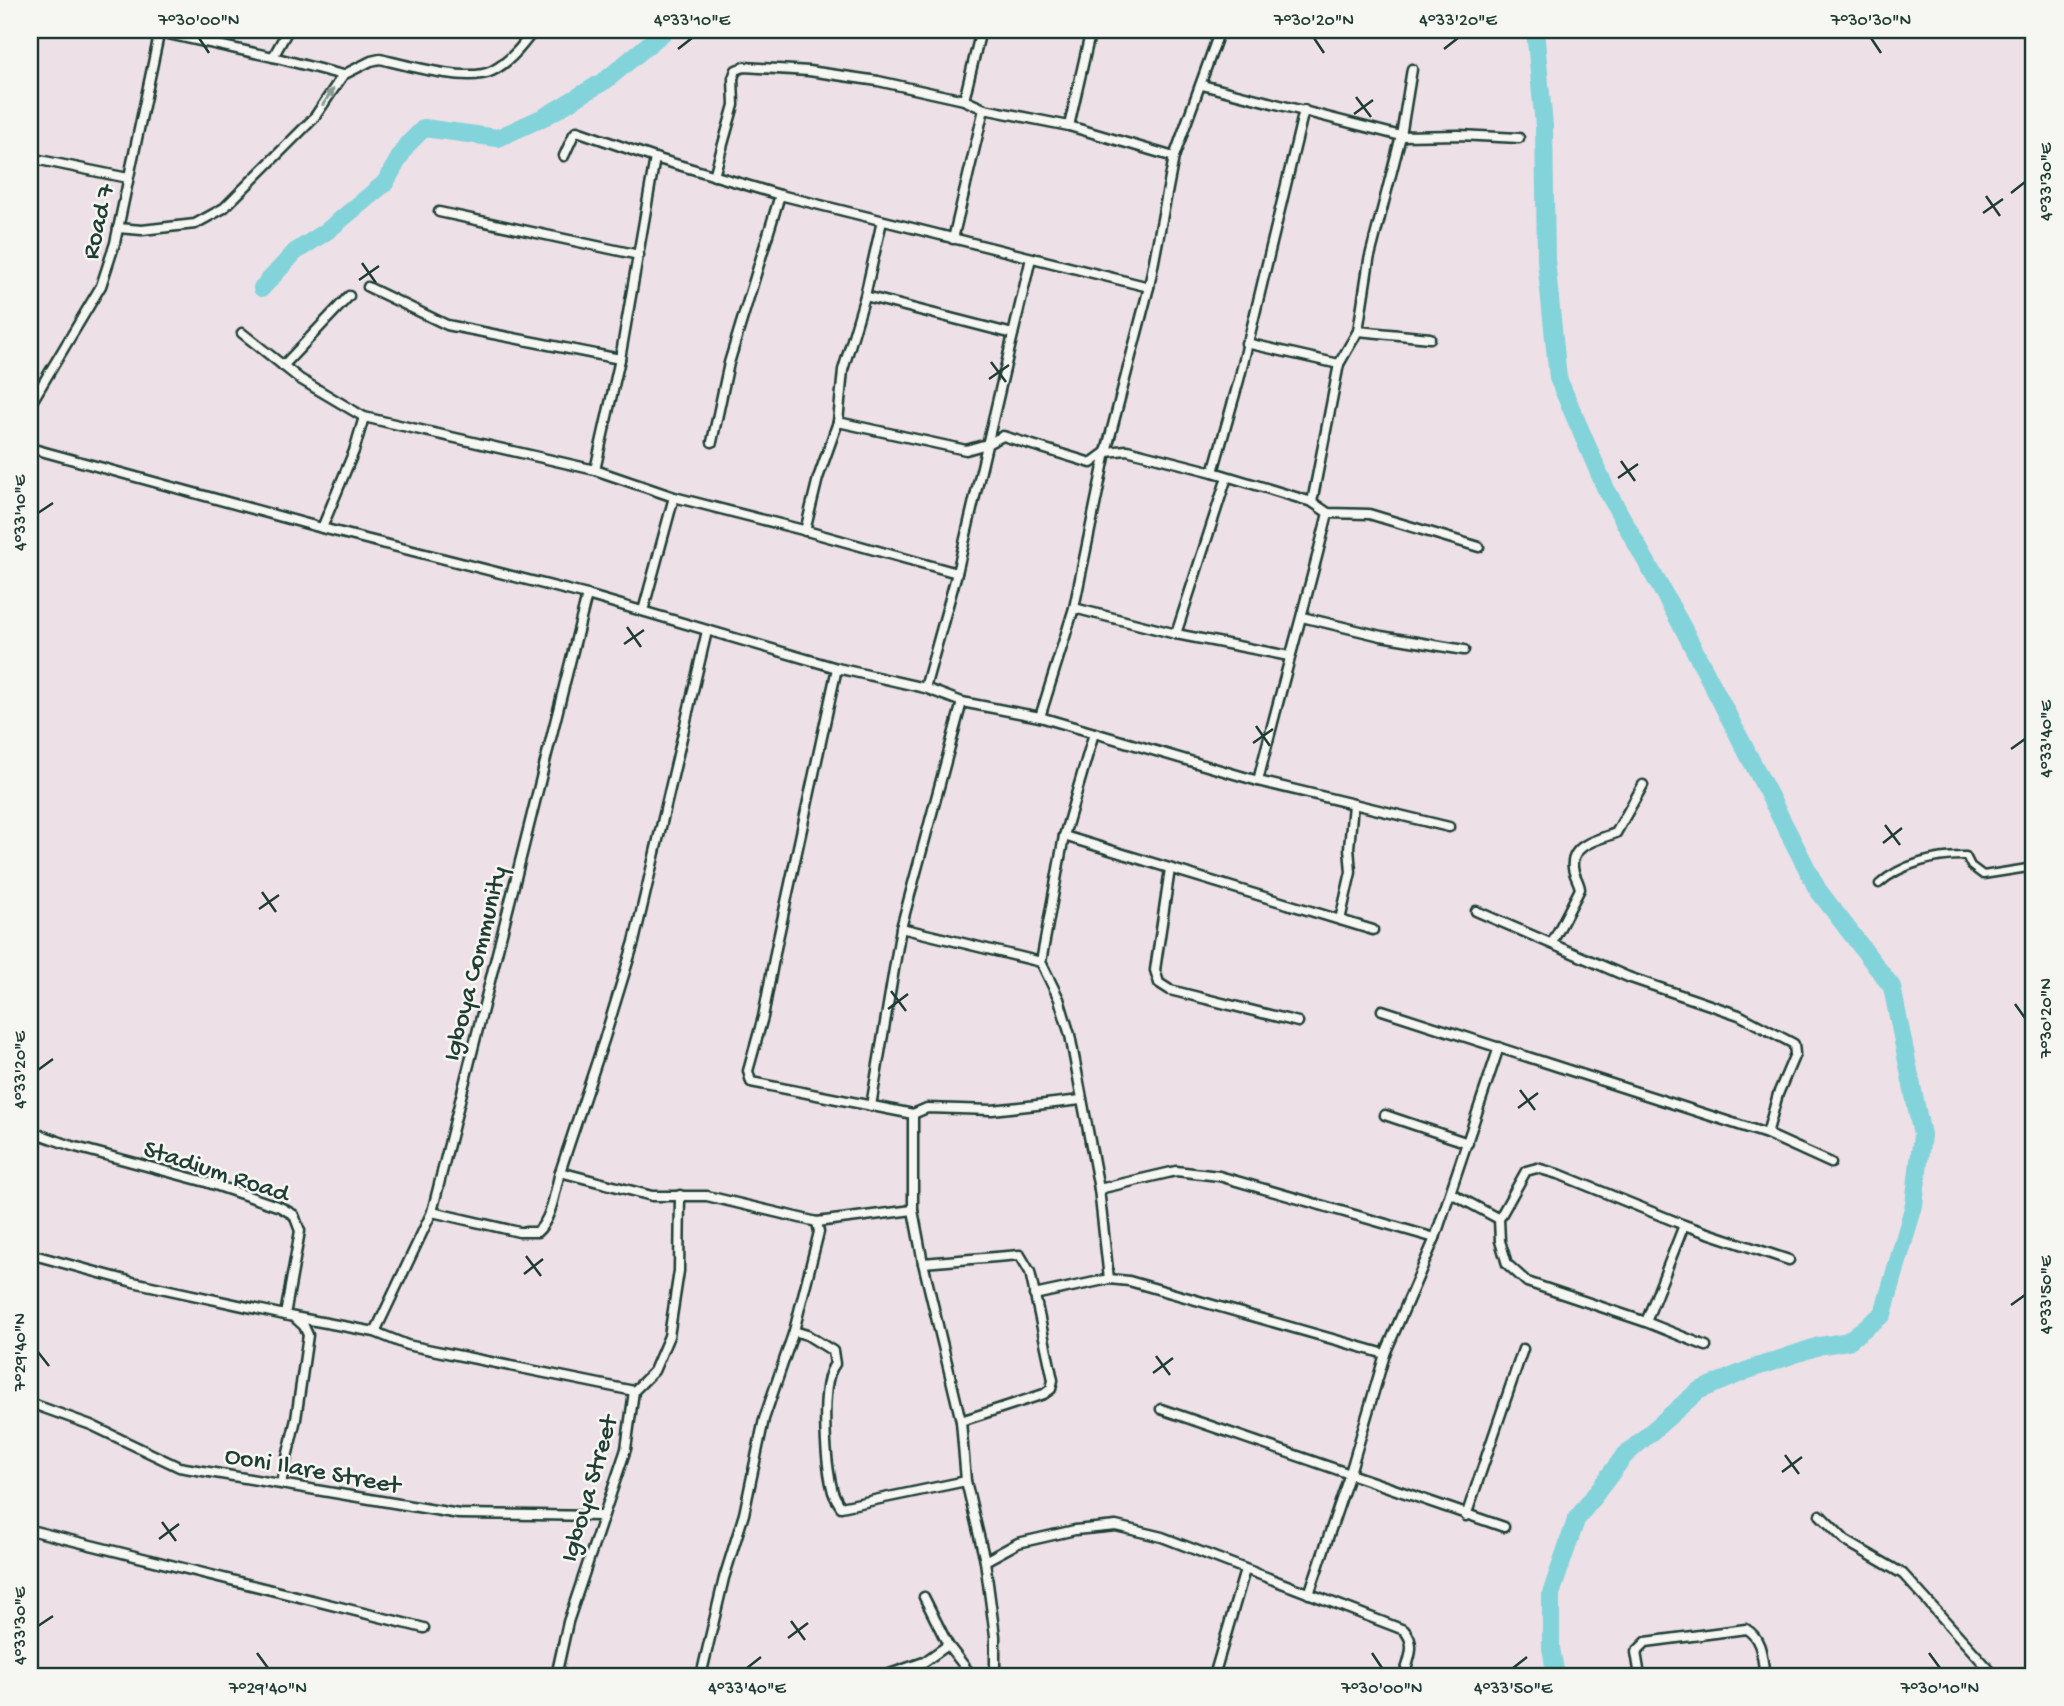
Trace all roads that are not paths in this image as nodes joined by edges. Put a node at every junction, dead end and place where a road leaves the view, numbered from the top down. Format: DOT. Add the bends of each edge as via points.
graph roads {
  1 [pos="288,30"];
  2 [pos="534,30"];
  3 [pos="981,30"];
  4 [pos="1220,30"];
  5 [pos="160,31"];
  6 [pos="1090,34"];
  7 [pos="273,57"];
  8 [pos="1412,69"];
  9 [pos="343,75"];
  10 [pos="1202,85"];
  11 [pos="964,100"];
  12 [pos="985,109"];
  13 [pos="1304,110"];
  14 [pos="1069,126"];
  15 [pos="1401,136"];
  16 [pos="1519,138"];
  17 [pos="565,156"];
  18 [pos="1174,157"];
  19 [pos="30,158"];
  20 [pos="656,158"];
  21 [pos="715,176"];
  22 [pos="128,177"];
  23 [pos="780,195"];
  24 [pos="439,212"];
  25 [pos="882,221"];
  26 [pos="118,228"];
  27 [pos="953,239"];
  28 [pos="639,256"];
  29 [pos="1031,258"];
  30 [pos="368,287"];
  31 [pos="1149,287"];
  32 [pos="349,296"];
  33 [pos="864,296"];
  34 [pos="1358,331"];
  35 [pos="242,333"];
  36 [pos="1013,334"];
  37 [pos="1430,338"];
  38 [pos="1246,343"];
  39 [pos="620,359"];
  40 [pos="1339,364"];
  41 [pos="283,366"];
  42 [pos="30,405"];
  43 [pos="364,416"];
  44 [pos="838,422"];
  45 [pos="712,442"];
  46 [pos="987,444"];
  47 [pos="30,448"];
  48 [pos="1107,452"];
  49 [pos="596,470"];
  50 [pos="1213,472"];
  51 [pos="1227,477"];
  52 [pos="674,497"];
  53 [pos="1312,502"];
  54 [pos="1328,513"];
  55 [pos="323,528"];
  56 [pos="805,531"];
  57 [pos="1479,548"];
  58 [pos="957,573"];
  59 [pos="587,595"];
  60 [pos="1074,608"];
  61 [pos="643,611"];
  62 [pos="1302,617"];
  63 [pos="707,631"];
  64 [pos="1176,634"];
  65 [pos="1464,650"];
  66 [pos="1289,656"];
  67 [pos="836,668"];
  68 [pos="925,688"];
  69 [pos="962,702"];
  70 [pos="1040,717"];
  71 [pos="1094,733"];
  72 [pos="1258,781"];
  73 [pos="1643,785"];
  74 [pos="1353,804"];
  75 [pos="1449,827"];
  76 [pos="1064,836"];
  77 [pos="2034,867"];
  78 [pos="1170,869"];
  79 [pos="1879,884"];
  80 [pos="1476,911"];
  81 [pos="1340,920"];
  82 [pos="901,928"];
  83 [pos="1373,930"];
  84 [pos="1552,943"];
  85 [pos="1041,962"];
  86 [pos="1382,1010"];
  87 [pos="1298,1022"];
  88 [pos="1499,1047"];
  89 [pos="1081,1100"];
  90 [pos="871,1106"];
  91 [pos="913,1114"];
  92 [pos="1385,1115"];
  93 [pos="30,1131"];
  94 [pos="1767,1134"];
  95 [pos="1468,1143"];
  96 [pos="1830,1163"];
  97 [pos="560,1172"];
  98 [pos="1098,1189"];
  99 [pos="1451,1193"];
  100 [pos="680,1195"];
  101 [pos="913,1210"];
  102 [pos="432,1212"];
  103 [pos="1499,1219"];
  104 [pos="817,1222"];
  105 [pos="1684,1225"];
  106 [pos="1435,1238"];
  107 [pos="30,1254"];
  108 [pos="1789,1260"];
  109 [pos="923,1263"];
  110 [pos="1109,1279"];
  111 [pos="1034,1295"];
  112 [pos="289,1316"];
  113 [pos="1646,1322"];
  114 [pos="794,1331"];
  115 [pos="375,1332"];
  116 [pos="1706,1346"];
  117 [pos="1523,1349"];
  118 [pos="1385,1354"];
  119 [pos="634,1391"];
  120 [pos="30,1403"];
  121 [pos="1161,1409"];
  122 [pos="961,1421"];
  123 [pos="1350,1474"];
  124 [pos="966,1481"];
  125 [pos="281,1483"];
  126 [pos="1820,1514"];
  127 [pos="602,1516"];
  128 [pos="1466,1516"];
  129 [pos="1504,1527"];
  130 [pos="30,1530"];
  131 [pos="985,1561"];
  132 [pos="1245,1570"];
  133 [pos="1309,1594"];
  134 [pos="924,1597"];
  135 [pos="424,1628"];
  136 [pos="948,1645"];
  137 [pos="888,1675"];
  138 [pos="556,1676"];
  139 [pos="701,1676"];
  140 [pos="972,1676"];
  141 [pos="995,1676"];
  142 [pos="1214,1676"];
  143 [pos="1404,1676"];
  144 [pos="1640,1676"];
  145 [pos="1765,1676"];
  146 [pos="1995,1676"];
  1 -- 7 [label="street"];
  2 -- 9 [label="street" via="505,63 489,73 446,74 380,60"];
  3 -- 11 [label="street"];
  4 -- 10 [label="street"];
  5 -- 7 [label="street"];
  5 -- 22 [label="street, Road 7"];
  6 -- 14 [label="street"];
  7 -- 9 [label="street"];
  8 -- 15 [label="street"];
  26 -- 9 [label="street, one-way" via="195,224 224,208 314,118"];
  10 -- 13 [label="street"];
  10 -- 18 [label="street"];
  11 -- 12 [label="street"];
  11 -- 21 [label="street" via="878,81 744,67 736,70 733,78 734,105"];
  12 -- 14 [label="street"];
  12 -- 27 [label="street"];
  13 -- 15 [label="street"];
  13 -- 38 [label="street"];
  14 -- 18 [label="street"];
  15 -- 16 [label="street"];
  15 -- 34 [label="street" via="1368,260"];
  17 -- 20 [label="street" via="578,131"];
  18 -- 31 [label="street"];
  19 -- 22 [label="street"];
  20 -- 21 [label="street"];
  20 -- 28 [label="street"];
  21 -- 23 [label="street"];
  22 -- 26 [label="street, Road 7"];
  23 -- 25 [label="street"];
  23 -- 45 [label="street" via="729,363"];
  24 -- 28 [label="street"];
  25 -- 27 [label="street"];
  25 -- 33 [label="street"];
  26 -- 42 [label="street, Road 7" via="101,286"];
  27 -- 29 [label="street"];
  28 -- 39 [label="street"];
  29 -- 31 [label="street"];
  29 -- 36 [label="street"];
  30 -- 39 [label="street" via="447,325"];
  31 -- 48 [label="street"];
  32 -- 41 [label="street"];
  33 -- 36 [label="street"];
  33 -- 44 [label="street" via="843,370"];
  34 -- 37 [label="street"];
  34 -- 40 [label="street"];
  35 -- 41 [label="street"];
  36 -- 46 [label="street"];
  38 -- 40 [label="street"];
  38 -- 50 [label="street"];
  39 -- 49 [label="street"];
  40 -- 53 [label="street"];
  41 -- 43 [label="street"];
  43 -- 49 [label="street"];
  43 -- 55 [label="street"];
  44 -- 46 [label="street" via="966,450"];
  44 -- 56 [label="street"];
  46 -- 48 [label="street" via="1003,436 1091,463"];
  46 -- 58 [label="street"];
  47 -- 55 [label="street"];
  48 -- 50 [label="street" via="1127,450"];
  48 -- 60 [label="street"];
  49 -- 52 [label="street"];
  50 -- 51 [label="street"];
  51 -- 53 [label="street"];
  51 -- 64 [label="street"];
  52 -- 56 [label="street"];
  52 -- 61 [label="street"];
  53 -- 54 [label="street"];
  54 -- 57 [label="street" via="1369,514"];
  54 -- 62 [label="street"];
  55 -- 59 [label="street"];
  56 -- 58 [label="street"];
  58 -- 68 [label="street"];
  59 -- 61 [label="street"];
  59 -- 102 [label="street, Igboya Community"];
  60 -- 64 [label="street"];
  60 -- 70 [label="street"];
  61 -- 63 [label="street"];
  62 -- 65 [label="street"];
  62 -- 66 [label="street"];
  63 -- 67 [label="street"];
  63 -- 97 [label="street" via="634,942"];
  64 -- 66 [label="street"];
  66 -- 72 [label="street"];
  67 -- 68 [label="street"];
  67 -- 90 [label="street" via="748,1071 751,1082"];
  68 -- 69 [label="street"];
  69 -- 70 [label="street"];
  69 -- 82 [label="street"];
  70 -- 71 [label="street"];
  71 -- 72 [label="street"];
  71 -- 76 [label="street"];
  72 -- 74 [label="street"];
  73 -- 84 [label="street" via="1616,833 1584,844 1574,860 1580,889"];
  74 -- 75 [label="street"];
  74 -- 81 [label="street" via="1350,872"];
  76 -- 78 [label="street"];
  76 -- 85 [label="street"];
  77 -- 79 [label="street" via="1983,875 1966,856 1952,856 1891,873"];
  78 -- 81 [label="street"];
  78 -- 87 [label="street" via="1155,970 1160,983 1171,990"];
  80 -- 84 [label="street"];
  81 -- 83 [label="street"];
  82 -- 85 [label="street"];
  82 -- 90 [label="street"];
  84 -- 94 [label="street" via="1739,1015 1794,1044 1795,1054"];
  85 -- 89 [label="street" via="1070,1035"];
  86 -- 88 [label="street"];
  88 -- 94 [label="street"];
  88 -- 95 [label="street"];
  89 -- 91 [label="street" via="992,1110 927,1108"];
  89 -- 98 [label="street"];
  90 -- 91 [label="street"];
  91 -- 101 [label="street"];
  92 -- 95 [label="street"];
  93 -- 112 [label="street, Stadium Road" via="206,1182 294,1215 300,1231"];
  94 -- 96 [label="street"];
  95 -- 99 [label="street"];
  97 -- 100 [label="street" via="652,1196"];
  97 -- 102 [label="street" via="549,1213 537,1232"];
  98 -- 106 [label="street" via="1176,1171 1219,1176"];
  98 -- 110 [label="street"];
  99 -- 103 [label="street"];
  99 -- 106 [label="street"];
  100 -- 104 [label="street" via="707,1196"];
  100 -- 119 [label="street, Igboya Street" via="679,1271 669,1336 654,1371"];
  101 -- 104 [label="street"];
  101 -- 109 [label="street"];
  102 -- 115 [label="street, Igboya Community"];
  103 -- 105 [label="street" via="1525,1171 1537,1168"];
  103 -- 113 [label="street" via="1507,1264 1527,1282"];
  104 -- 114 [label="street" via="819,1233"];
  105 -- 108 [label="street"];
  105 -- 113 [label="street"];
  106 -- 118 [label="street"];
  107 -- 112 [label="street"];
  109 -- 111 [label="street" via="1020,1255 1030,1272"];
  109 -- 122 [label="street"];
  110 -- 111 [label="street"];
  110 -- 118 [label="street"];
  111 -- 122 [label="street" via="1053,1380 1051,1390"];
  112 -- 115 [label="street"];
  112 -- 125 [label="street" via="308,1335"];
  113 -- 116 [label="street"];
  114 -- 124 [label="street" via="833,1350 835,1364 826,1391 827,1445 831,1486 841,1507"];
  114 -- 139 [label="street" via="764,1419"];
  115 -- 119 [label="street" via="407,1345"];
  117 -- 128 [label="street"];
  118 -- 123 [label="street"];
  119 -- 127 [label="street, Igboya Street" via="626,1449"];
  120 -- 125 [label="street, Ooni Ilare Street" via="179,1466"];
  121 -- 123 [label="street"];
  122 -- 124 [label="street"];
  123 -- 128 [label="street"];
  123 -- 133 [label="street"];
  124 -- 131 [label="street"];
  125 -- 127 [label="street, Ooni Ilare Street" via="459,1514"];
  126 -- 146 [label="street" via="1846,1541 1903,1574"];
  127 -- 138 [label="street, Igboya Street"];
  128 -- 129 [label="street"];
  130 -- 135 [label="street"];
  131 -- 132 [label="street" via="1018,1543 1116,1526 1163,1537"];
  131 -- 141 [label="street"];
  132 -- 133 [label="street"];
  132 -- 142 [label="street"];
  133 -- 143 [label="street" via="1404,1630 1412,1645"];
  134 -- 136 [label="street"];
  136 -- 137 [label="street" via="924,1662"];
  136 -- 140 [label="street"];
  144 -- 145 [label="street" via="1636,1652 1646,1642 1746,1629 1759,1644"];
}
